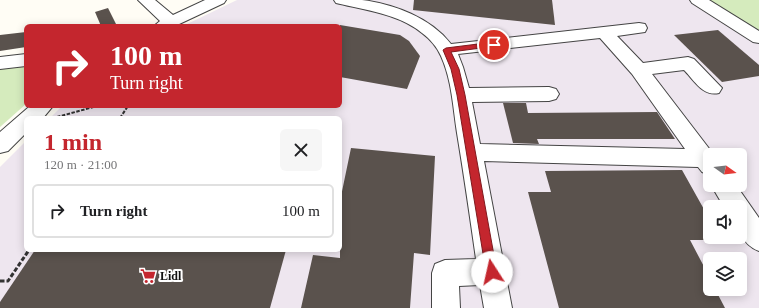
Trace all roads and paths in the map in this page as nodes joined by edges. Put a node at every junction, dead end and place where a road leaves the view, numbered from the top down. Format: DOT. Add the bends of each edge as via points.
graph roads {
  1 [pos="146,0"];
  2 [pos="218,0"];
  3 [pos="342,0"];
  4 [pos="698,0"];
  5 [pos="167,24"];
  6 [pos="639,28"];
  7 [pos="604,32"];
  8 [pos="759,38"];
  9 [pos="446,50"];
  10 [pos="24,60"];
  11 [pos="0,63"];
  12 [pos="639,70"];
  13 [pos="712,88"];
  14 [pos="549,94"];
  15 [pos="461,95"];
  16 [pos="41,108"];
  17 [pos="90,108"];
  18 [pos="32,116"];
  19 [pos="62,116"];
  20 [pos="24,123"];
  21 [pos="0,145"];
  22 [pos="471,152"];
  23 [pos="703,157"];
  24 [pos="703,162"];
  25 [pos="747,222"];
  26 [pos="759,240"];
  27 [pos="28,252"];
  28 [pos="492,272"];
  29 [pos="0,281"];
  30 [pos="446,308"];
  31 [pos="498,308"];
  1 -- 5 [label="street"];
  2 -- 5 [label="street"];
  3 -- 9 [label="street" via="403,15 420,23"];
  4 -- 8 [label="street"];
  6 -- 7 [label="street"];
  7 -- 9 [label="street"];
  7 -- 12 [label="street"];
  9 -- 15 [label="street" via="455,69"];
  10 -- 11 [label="street"];
  12 -- 13 [label="street" via="688,64"];
  12 -- 23 [label="street"];
  14 -- 15 [label="street"];
  15 -- 22 [label="street"];
  16 -- 18 [label="street"];
  17 -- 19 [label="path"];
  20 -- 21 [label="street"];
  22 -- 24 [label="street"];
  22 -- 28 [label="street"];
  25 -- 26 [label="street"];
  27 -- 29 [label="path" via="8,281"];
  28 -- 30 [label="street" via="445,273"];
  28 -- 31 [label="street"];
}
